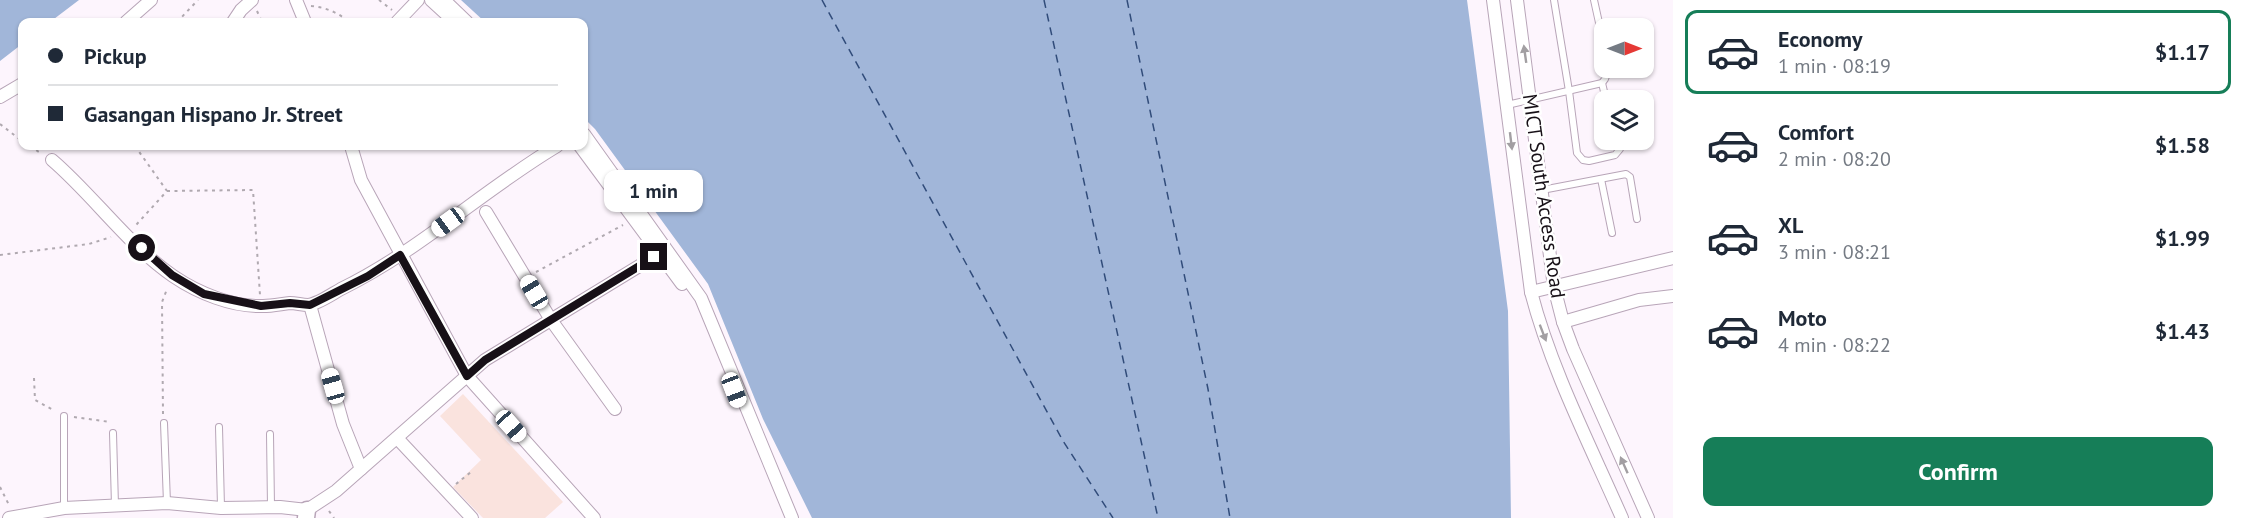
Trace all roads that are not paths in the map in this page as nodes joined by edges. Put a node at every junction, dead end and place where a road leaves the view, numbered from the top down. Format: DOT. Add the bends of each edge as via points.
graph roads {
  1 [pos="151,0"];
  2 [pos="252,0"];
  3 [pos="418,0"];
  4 [pos="431,0"];
  5 [pos="444,0"];
  6 [pos="1493,0"];
  7 [pos="1517,0"];
  8 [pos="1554,0"];
  9 [pos="1594,0"];
  10 [pos="298,4"];
  11 [pos="131,18"];
  12 [pos="236,18"];
  13 [pos="303,18"];
  14 [pos="402,18"];
  15 [pos="451,18"];
  16 [pos="463,18"];
  17 [pos="1598,18"];
  18 [pos="1605,78"];
  19 [pos="1602,83"];
  20 [pos="18,86"];
  21 [pos="1604,90"];
  22 [pos="1569,91"];
  23 [pos="0,97"];
  24 [pos="1531,100"];
  25 [pos="1507,105"];
  26 [pos="588,140"];
  27 [pos="352,150"];
  28 [pos="550,150"];
  29 [pos="583,150"];
  30 [pos="1619,150"];
  31 [pos="52,160"];
  32 [pos="1601,179"];
  33 [pos="1542,190"];
  34 [pos="486,212"];
  35 [pos="1637,219"];
  36 [pos="1612,233"];
  37 [pos="659,254"];
  38 [pos="400,255"];
  39 [pos="1673,258"];
  40 [pos="1554,287"];
  41 [pos="1531,292"];
  42 [pos="1673,296"];
  43 [pos="310,305"];
  44 [pos="550,320"];
  45 [pos="1563,322"];
  46 [pos="467,376"];
  47 [pos="615,409"];
  48 [pos="64,416"];
  49 [pos="164,423"];
  50 [pos="219,427"];
  51 [pos="112,433"];
  52 [pos="270,434"];
  53 [pos="397,438"];
  54 [pos="361,469"];
  55 [pos="167,503"];
  56 [pos="115,506"];
  57 [pos="272,507"];
  58 [pos="64,508"];
  59 [pos="221,508"];
  60 [pos="198,512"];
  61 [pos="307,514"];
  62 [pos="12,517"];
  63 [pos="472,518"];
  64 [pos="594,518"];
  65 [pos="784,518"];
  66 [pos="792,518"];
  67 [pos="1622,518"];
  68 [pos="1648,518"];
  1 -- 11 [label="street"];
  2 -- 12 [label="street"];
  3 -- 14 [label="street"];
  4 -- 15 [label="street"];
  5 -- 16 [label="street"];
  6 -- 25 [label="street, MICT South Access Road"];
  24 -- 7 [label="street, MICT South Access Road, one-way"];
  8 -- 22 [label="lane"];
  9 -- 17 [label="lane"];
  10 -- 13 [label="street"];
  18 -- 19 [label="lane"];
  19 -- 21 [label="lane"];
  19 -- 22 [label="lane"];
  20 -- 23 [label="street"];
  22 -- 24 [label="lane"];
  22 -- 30 [label="lane" via="1579,157 1589,161 1615,155"];
  24 -- 25 [label="lane"];
  24 -- 33 [label="street, MICT South Access Road"];
  25 -- 41 [label="street, MICT South Access Road, one-way"];
  26 -- 66 [label="street" via="701,298"];
  27 -- 38 [label="street" via="361,180"];
  28 -- 38 [label="street"];
  29 -- 37 [label="street"];
  31 -- 43 [label="street" via="172,275 204,294 261,306"];
  32 -- 33 [label="lane"];
  32 -- 35 [label="lane" via="1626,174 1630,177"];
  32 -- 36 [label="lane"];
  33 -- 40 [label="street, MICT South Access Road"];
  34 -- 44 [label="street"];
  37 -- 44 [label="street"];
  37 -- 65 [label="street" via="701,310"];
  38 -- 43 [label="street"];
  38 -- 46 [label="street"];
  39 -- 40 [label="street"];
  40 -- 41 [label="street"];
  40 -- 45 [label="street, MICT South Access Road"];
  41 -- 67 [label="street, MICT South Access Road, one-way" via="1551,355"];
  42 -- 45 [label="street" via="1616,306"];
  43 -- 54 [label="street"];
  44 -- 46 [label="street" via="485,360"];
  44 -- 47 [label="street"];
  68 -- 45 [label="street, MICT South Access Road, one-way"];
  46 -- 53 [label="street"];
  46 -- 64 [label="street"];
  48 -- 58 [label="lane"];
  49 -- 55 [label="lane"];
  50 -- 59 [label="lane"];
  51 -- 56 [label="lane"];
  52 -- 57 [label="lane"];
  53 -- 54 [label="street"];
  53 -- 63 [label="street"];
  54 -- 61 [label="street"];
  55 -- 56 [label="street"];
  55 -- 60 [label="street"];
  56 -- 58 [label="street"];
  57 -- 59 [label="street"];
  57 -- 61 [label="street"];
  58 -- 62 [label="street"];
  59 -- 60 [label="street"];
}
